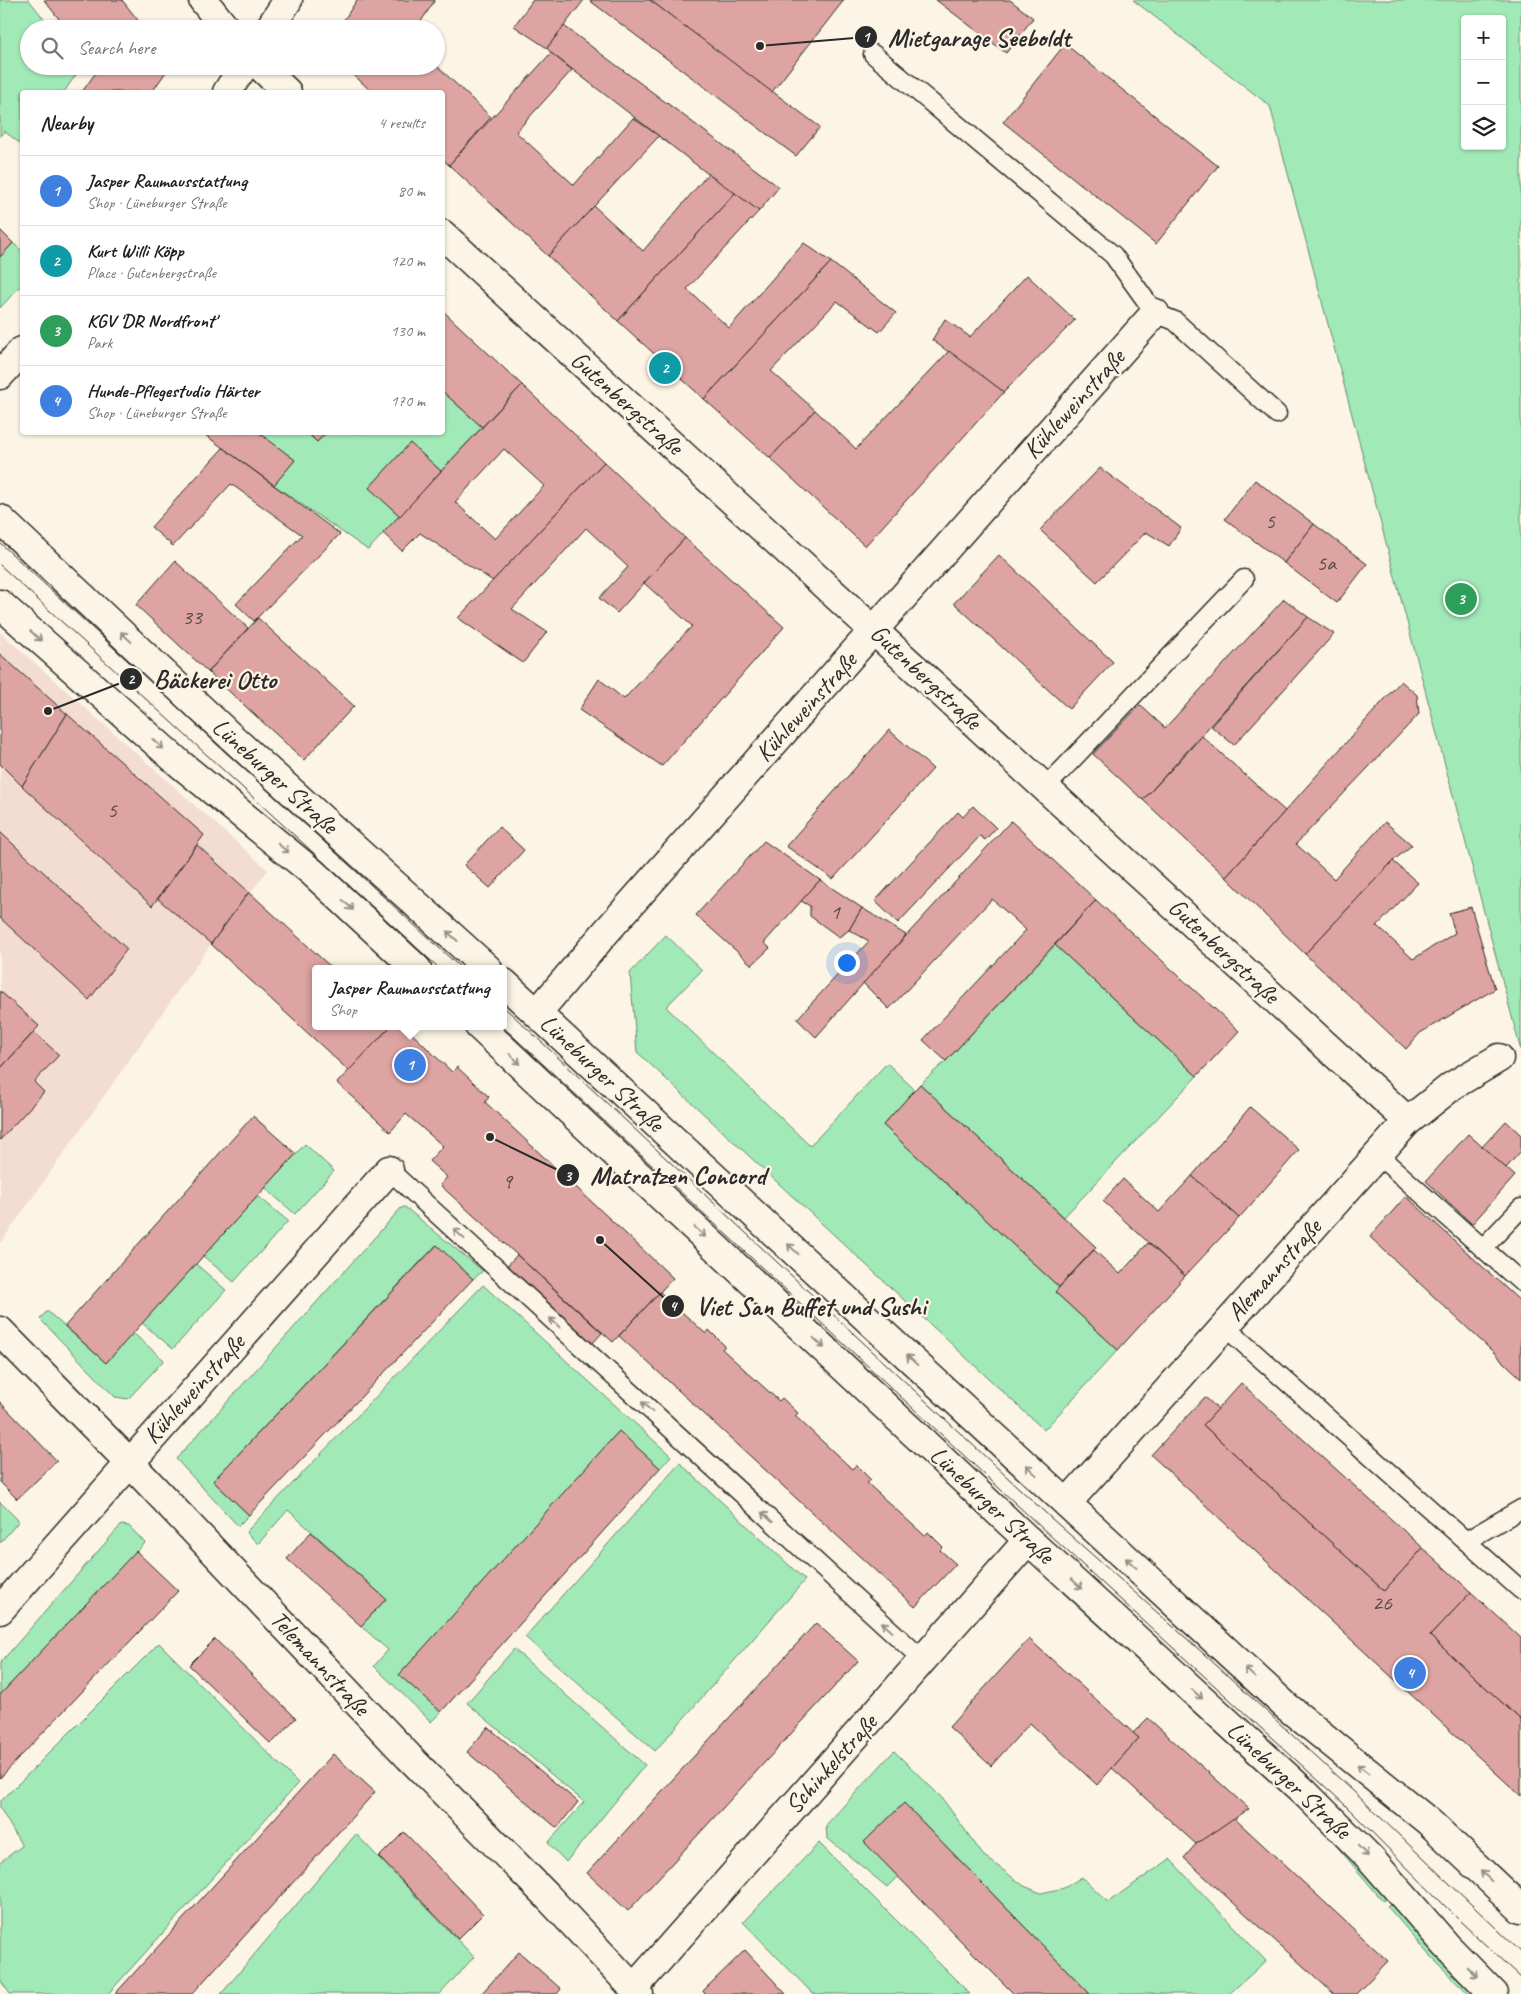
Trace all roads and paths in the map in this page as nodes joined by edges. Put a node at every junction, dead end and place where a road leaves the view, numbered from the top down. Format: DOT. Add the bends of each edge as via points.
graph roads {
  1 [pos="202,0"];
  2 [pos="288,0"];
  3 [pos="219,20"];
  4 [pos="275,20"];
  5 [pos="873,54"];
  6 [pos="238,75"];
  7 [pos="270,75"];
  8 [pos="228,90"];
  9 [pos="286,90"];
  10 [pos="445,237"];
  11 [pos="1155,313"];
  12 [pos="20,353"];
  13 [pos="0,375"];
  14 [pos="1277,414"];
  15 [pos="0,519"];
  16 [pos="1244,579"];
  17 [pos="0,604"];
  18 [pos="875,630"];
  19 [pos="1046,787"];
  20 [pos="412,965"];
  21 [pos="484,965"];
  22 [pos="507,986"];
  23 [pos="537,1012"];
  24 [pos="483,1030"];
  25 [pos="1499,1058"];
  26 [pos="1408,1120"];
  27 [pos="1378,1155"];
  28 [pos="389,1170"];
  29 [pos="1521,1208"];
  30 [pos="1483,1248"];
  31 [pos="1521,1282"];
  32 [pos="1224,1326"];
  33 [pos="0,1331"];
  34 [pos="129,1462"];
  35 [pos="1067,1503"];
  36 [pos="1521,1509"];
  37 [pos="1028,1540"];
  38 [pos="1466,1541"];
  39 [pos="1521,1590"];
  40 [pos="0,1610"];
  41 [pos="923,1660"];
  42 [pos="1521,1909"];
  43 [pos="637,1991"];
  44 [pos="1494,1994"];
  1 -- 3 [label="street"];
  2 -- 4 [label="street"];
  5 -- 11 [label="lane" via="1113,255"];
  6 -- 8 [label="street"];
  7 -- 9 [label="street"];
  10 -- 18 [label="street, Gutenbergstraße"];
  11 -- 14 [label="lane" via="1175,321"];
  11 -- 18 [label="street, Kühleweinstraße"];
  12 -- 13 [label="street"];
  21 -- 15 [label="street, Lüneburger Straße, one-way" via="230,736"];
  16 -- 19 [label="lane"];
  17 -- 20 [label="street, Lüneburger Straße, one-way" via="179,763 312,872"];
  18 -- 19 [label="street, Gutenbergstraße"];
  18 -- 23 [label="street, Kühleweinstraße"];
  19 -- 26 [label="street, Gutenbergstraße"];
  22 -- 23 [label="street, Lüneburger Straße"];
  35 -- 23 [label="street, Lüneburger Straße, one-way"];
  24 -- 37 [label="street, Lüneburger Straße, one-way"];
  25 -- 26 [label="street, Alemannstraße" via="1452,1086"];
  26 -- 27 [label="street, Alemannstraße"];
  27 -- 30 [label="lane"];
  27 -- 32 [label="street, Alemannstraße"];
  28 -- 34 [label="street, Kühleweinstraße"];
  41 -- 28 [label="lane, one-way"];
  29 -- 30 [label="lane"];
  30 -- 31 [label="lane"];
  32 -- 35 [label="street, Alemannstraße"];
  32 -- 38 [label="lane"];
  33 -- 34 [label="street, Telemannstraße"];
  34 -- 40 [label="street, Kühleweinstraße"];
  34 -- 43 [label="street, Telemannstraße"];
  42 -- 35 [label="street, Lüneburger Straße, one-way" via="1410,1806 1286,1706"];
  36 -- 38 [label="lane"];
  37 -- 41 [label="street, Schinkelstraße"];
  37 -- 44 [label="street, Lüneburger Straße, one-way" via="1338,1824 1446,1946"];
  38 -- 39 [label="lane"];
  41 -- 43 [label="street, Schinkelstraße"];
}
